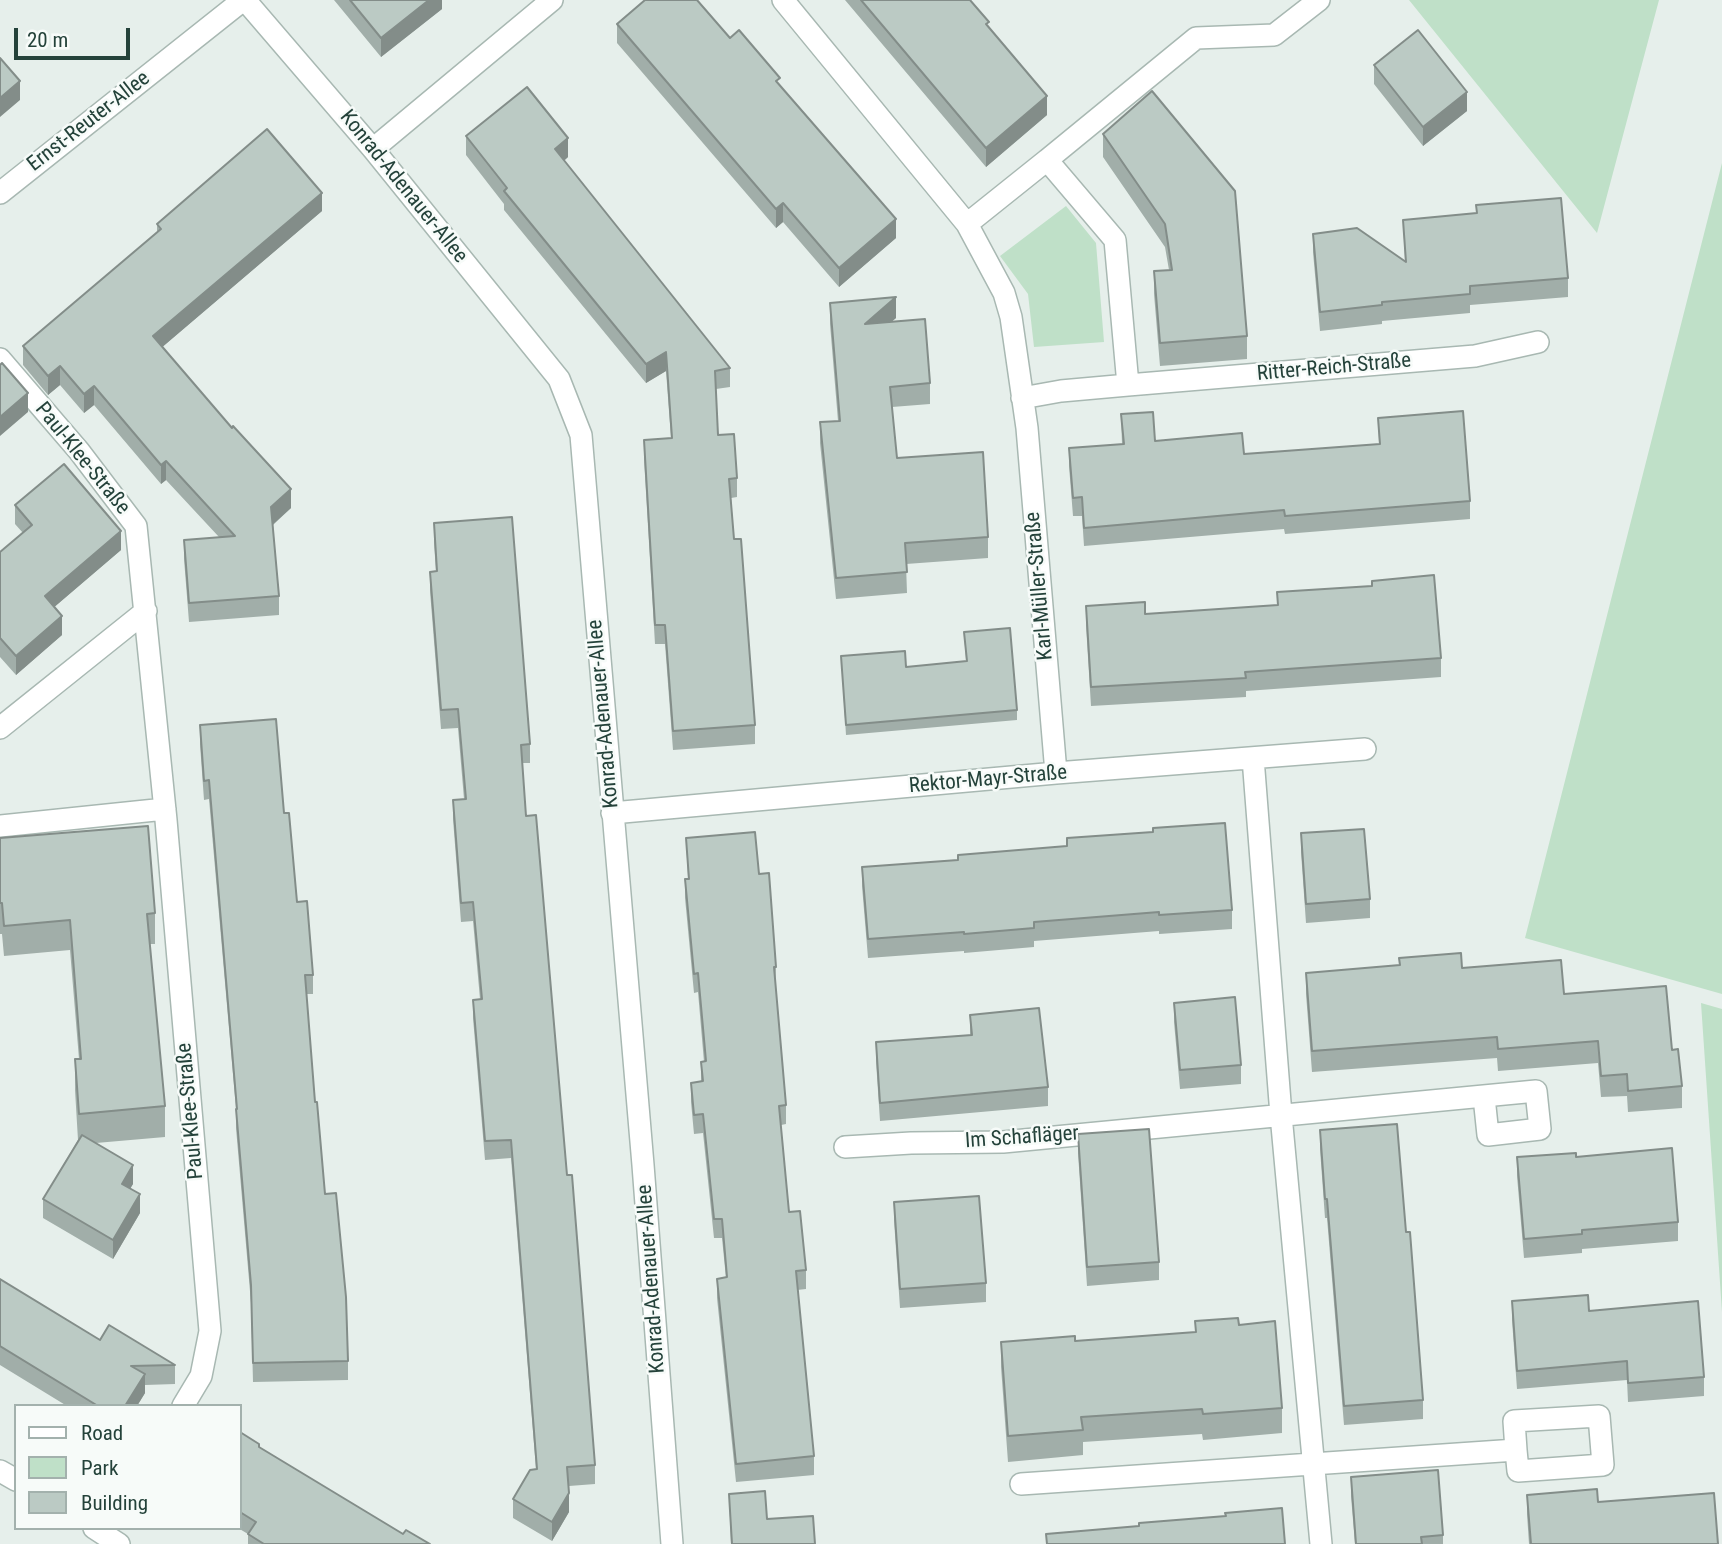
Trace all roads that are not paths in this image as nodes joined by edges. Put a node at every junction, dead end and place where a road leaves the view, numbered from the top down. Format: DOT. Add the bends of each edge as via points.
graph roads {
  1 [pos="244,0"];
  2 [pos="552,0"];
  3 [pos="783,0"];
  4 [pos="1319,0"];
  5 [pos="373,149"];
  6 [pos="1047,160"];
  7 [pos="0,193"];
  8 [pos="967,224"];
  9 [pos="1538,342"];
  10 [pos="0,359"];
  11 [pos="1128,385"];
  12 [pos="1022,398"];
  13 [pos="146,611"];
  14 [pos="0,728"];
  15 [pos="1365,749"];
  16 [pos="1253,758"];
  17 [pos="1056,774"];
  18 [pos="165,810"];
  19 [pos="611,813"];
  20 [pos="0,826"];
  21 [pos="1484,1097"];
  22 [pos="1281,1115"];
  23 [pos="845,1147"];
  24 [pos="184,1404"];
  25 [pos="1516,1450"];
  26 [pos="1313,1463"];
  27 [pos="1021,1484"];
  28 [pos="672,1544"];
  29 [pos="1321,1544"];
  1 -- 5 [label="street, Konrad-Adenauer-Allee"];
  1 -- 7 [label="street, Ernst-Reuter-Allee"];
  2 -- 5 [label="street"];
  3 -- 8 [label="street, Karl-Müller-Straße"];
  4 -- 6 [label="street" via="1274,36 1196,38"];
  5 -- 19 [label="street, Konrad-Adenauer-Allee" via="559,379 581,435"];
  6 -- 8 [label="street"];
  6 -- 11 [label="street" via="1115,240"];
  8 -- 12 [label="street, Karl-Müller-Straße" via="1011,317"];
  9 -- 11 [label="street, Ritter-Reich-Straße" via="1475,356"];
  10 -- 13 [label="street, Paul-Klee-Straße" via="136,526"];
  11 -- 12 [label="street"];
  12 -- 17 [label="street, Karl-Müller-Straße"];
  13 -- 14 [label="street"];
  13 -- 18 [label="street, Paul-Klee-Straße"];
  15 -- 16 [label="street, Rektor-Mayr-Straße"];
  16 -- 17 [label="street, Rektor-Mayr-Straße"];
  16 -- 22 [label="street"];
  17 -- 19 [label="street, Rektor-Mayr-Straße"];
  18 -- 20 [label="street"];
  18 -- 24 [label="street, Paul-Klee-Straße" via="210,1331 201,1376"];
  19 -- 28 [label="street, Konrad-Adenauer-Allee"];
  21 -- 22 [label="street, Im Schafläger"];
  22 -- 23 [label="street, Im Schafläger" via="1003,1142"];
  22 -- 26 [label="street"];
  25 -- 25 [label="street" via="1514,1422 1600,1416 1603,1465 1518,1471"];
  25 -- 26 [label="street"];
  26 -- 27 [label="street"];
  26 -- 29 [label="street"];
}
